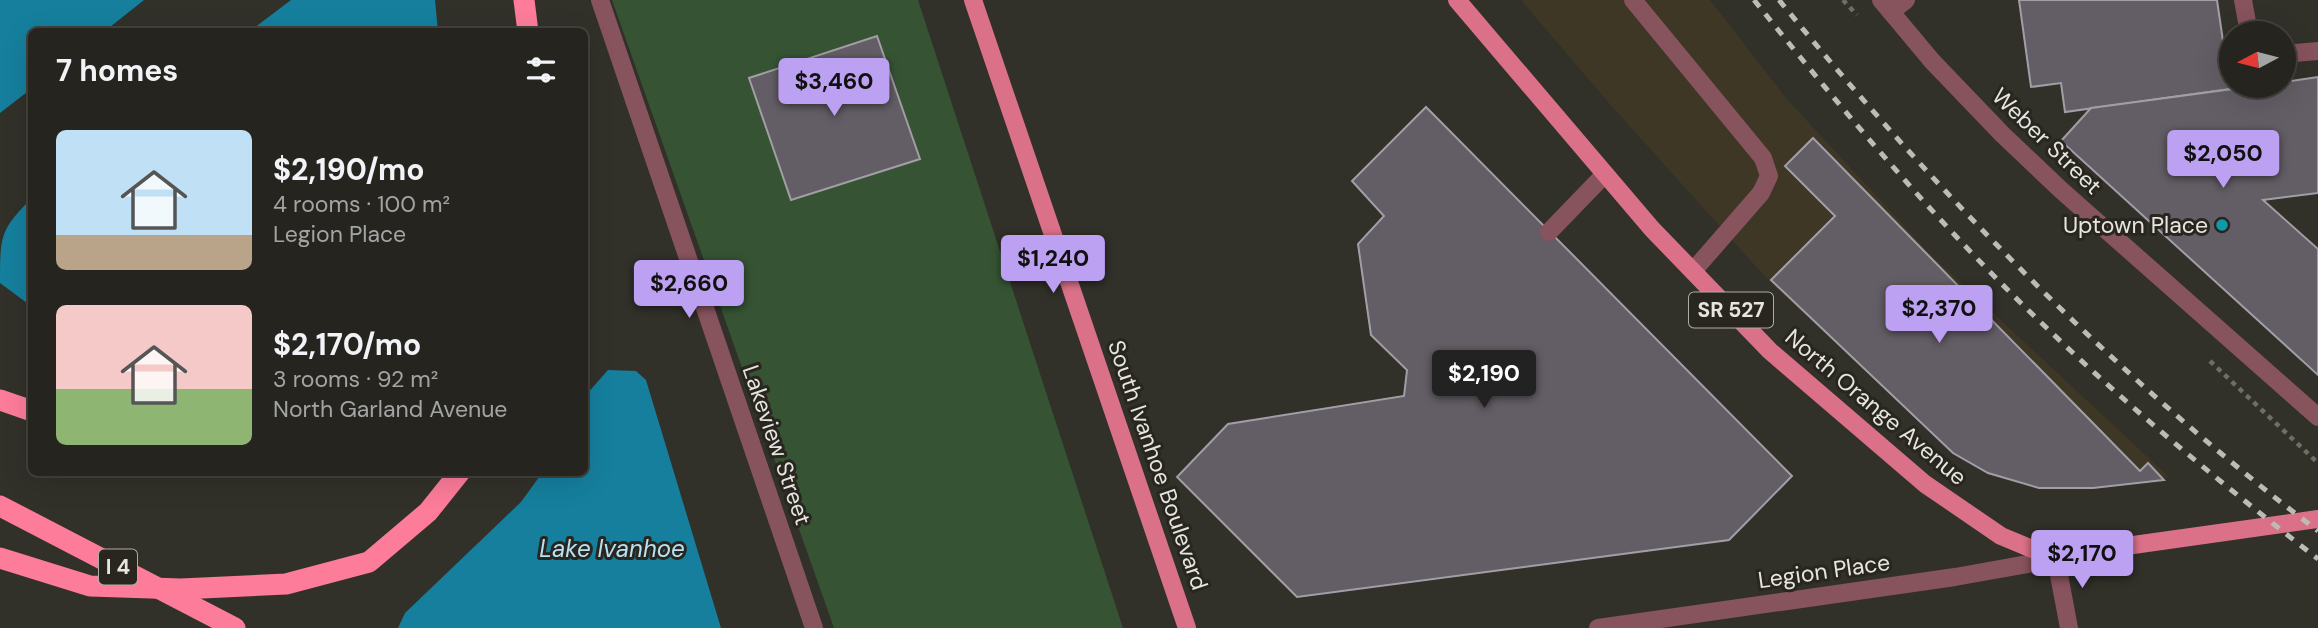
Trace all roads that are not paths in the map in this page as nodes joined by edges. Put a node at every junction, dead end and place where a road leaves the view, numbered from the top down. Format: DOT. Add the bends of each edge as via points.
graph roads {
  1 [pos="524,0"];
  2 [pos="600,0"];
  3 [pos="973,0"];
  4 [pos="1633,0"];
  5 [pos="1906,0"];
  6 [pos="2242,0"];
  7 [pos="1466,3"];
  8 [pos="1886,6"];
  9 [pos="2246,21"];
  10 [pos="528,28"];
  11 [pos="2318,51"];
  12 [pos="2296,53"];
  13 [pos="1605,174"];
  14 [pos="1549,232"];
  15 [pos="1693,271"];
  16 [pos="0,400"];
  17 [pos="28,410"];
  18 [pos="2318,416"];
  19 [pos="457,476"];
  20 [pos="0,506"];
  21 [pos="2318,519"];
  22 [pos="0,558"];
  23 [pos="2056,559"];
  24 [pos="236,628"];
  25 [pos="814,628"];
  26 [pos="1187,628"];
  27 [pos="1598,628"];
  28 [pos="2069,628"];
  1 -- 10 [label="highway"];
  2 -- 25 [label="street, Lakeview Street"];
  3 -- 26 [label="main road, South Ivanhoe Boulevard"];
  4 -- 15 [label="street" via="1763,158 1769,176 1761,193"];
  5 -- 8 [label="street"];
  6 -- 9 [label="street"];
  7 -- 13 [label="main road, North Orange Avenue / SR 527"];
  8 -- 18 [label="street, Weber Street" via="1932,61 2061,190"];
  11 -- 12 [label="street"];
  13 -- 14 [label="street"];
  13 -- 15 [label="main road, North Orange Avenue / SR 527"];
  15 -- 23 [label="main road, North Orange Avenue / SR 527" via="1770,351 1925,484 2001,536"];
  16 -- 17 [label="highway"];
  19 -- 22 [label="highway" via="428,512 369,562 286,584 181,589 90,586"];
  20 -- 24 [label="highway, I 4, bridge"];
  21 -- 23 [label="main road"];
  23 -- 27 [label="street, Legion Place"];
  23 -- 28 [label="street"];
}
